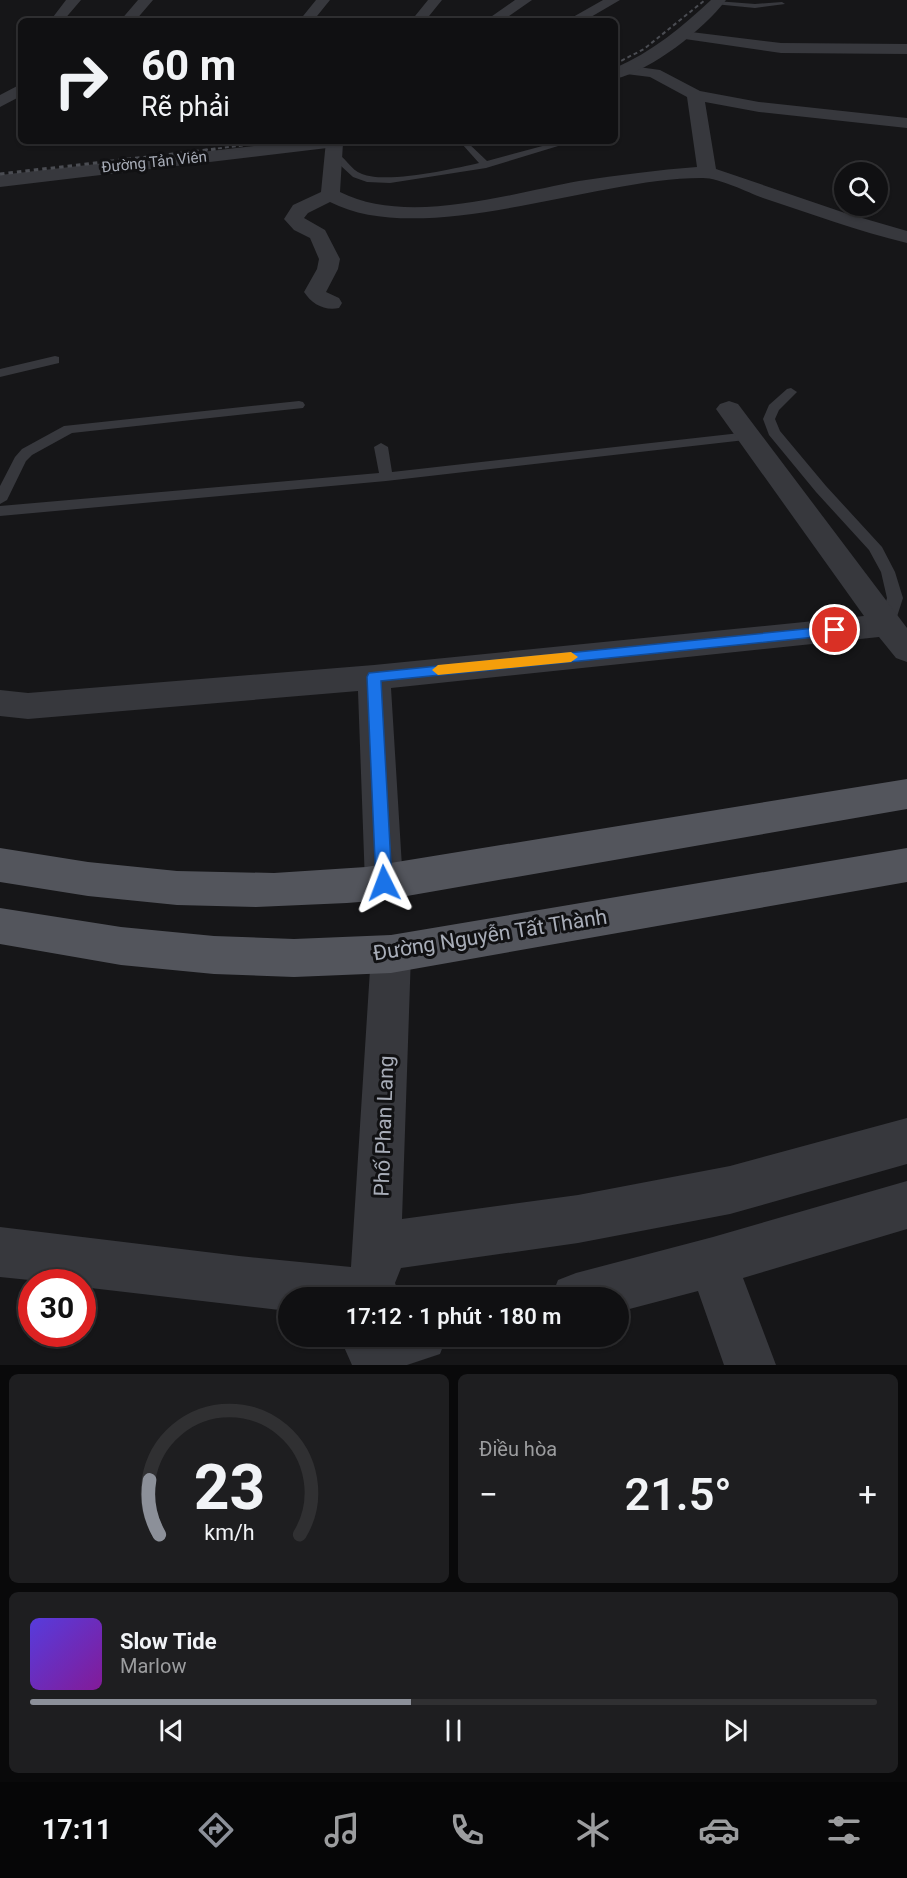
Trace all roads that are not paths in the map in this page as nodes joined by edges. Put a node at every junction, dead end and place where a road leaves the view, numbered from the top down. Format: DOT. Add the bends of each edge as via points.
graph roads {
  1 [pos="74,0"];
  2 [pos="147,0"];
  3 [pos="323,0"];
  4 [pos="435,0"];
  5 [pos="525,0"];
  6 [pos="613,0"];
  7 [pos="717,2"];
  8 [pos="782,4"];
  9 [pos="58,18"];
  10 [pos="130,18"];
  11 [pos="308,18"];
  12 [pos="420,18"];
  13 [pos="497,18"];
  14 [pos="579,18"];
  15 [pos="683,35"];
  16 [pos="907,50"];
  17 [pos="619,72"];
  18 [pos="18,91"];
  19 [pos="695,95"];
  20 [pos="1,101"];
  21 [pos="907,123"];
  22 [pos="466,144"];
  23 [pos="560,144"];
  24 [pos="337,146"];
  25 [pos="486,165"];
  26 [pos="707,172"];
  27 [pos="0,181"];
  28 [pos="330,195"];
  29 [pos="907,237"];
  30 [pos="331,303"];
  31 [pos="55,360"];
  32 [pos="0,373"];
  33 [pos="791,392"];
  34 [pos="298,405"];
  35 [pos="729,409"];
  36 [pos="749,436"];
  37 [pos="381,447"];
  38 [pos="386,477"];
  39 [pos="0,500"];
  40 [pos="0,511"];
  41 [pos="887,625"];
  42 [pos="907,650"];
  43 [pos="374,677"];
  44 [pos="0,703"];
  45 [pos="907,795"];
  46 [pos="0,865"];
  47 [pos="907,866"];
  48 [pos="384,883"];
  49 [pos="0,926"];
  50 [pos="391,954"];
  51 [pos="907,1141"];
  52 [pos="907,1205"];
  53 [pos="0,1252"];
  54 [pos="713,1262"];
  55 [pos="374,1287"];
  56 [pos="431,1287"];
  57 [pos="618,1287"];
  58 [pos="278,1294"];
  59 [pos="750,1365"];
  1 -- 9 [label="street"];
  2 -- 10 [label="street"];
  3 -- 11 [label="street"];
  4 -- 12 [label="street"];
  5 -- 13 [label="street"];
  6 -- 14 [label="street"];
  7 -- 8 [label="lane"];
  7 -- 15 [label="street"];
  15 -- 16 [label="street" via="781,48"];
  15 -- 17 [label="street" via="641,63"];
  17 -- 19 [label="street" via="654,73"];
  18 -- 20 [label="street"];
  19 -- 21 [label="street" via="827,117"];
  19 -- 26 [label="street"];
  22 -- 25 [label="lane"];
  23 -- 25 [label="lane"];
  24 -- 25 [label="lane" via="354,175 363,178 400,179"];
  24 -- 27 [label="street, Đường Tản Viên"];
  24 -- 28 [label="street"];
  26 -- 28 [label="street" via="645,177 408,212 353,207"];
  26 -- 29 [label="street" via="838,218"];
  28 -- 30 [label="street" via="300,210 294,219 318,234 330,259 330,267 315,292"];
  31 -- 32 [label="lane"];
  33 -- 41 [label="lane" via="773,408 769,419 774,432 875,548 888,572 895,598"];
  34 -- 39 [label="lane" via="69,429 27,452"];
  35 -- 36 [label="street"];
  36 -- 38 [label="lane"];
  36 -- 41 [label="street"];
  37 -- 38 [label="lane"];
  38 -- 40 [label="lane"];
  41 -- 42 [label="street"];
  41 -- 43 [label="street"];
  43 -- 44 [label="street" via="27,707"];
  43 -- 48 [label="street"];
  45 -- 48 [label="main road"];
  46 -- 48 [label="main road" via="61,876 215,890"];
  47 -- 50 [label="main road, Đường Nguyễn Tất Thành"];
  49 -- 50 [label="main road, Đường Nguyễn Tất Thành" via="121,946 214,955 294,958"];
  50 -- 55 [label="street, Phố Phan Lang"];
  51 -- 56 [label="street" via="730,1190 578,1219"];
  52 -- 54 [label="street"];
  53 -- 58 [label="street" via="184,1275"];
  54 -- 57 [label="street"];
  54 -- 59 [label="street"];
}
